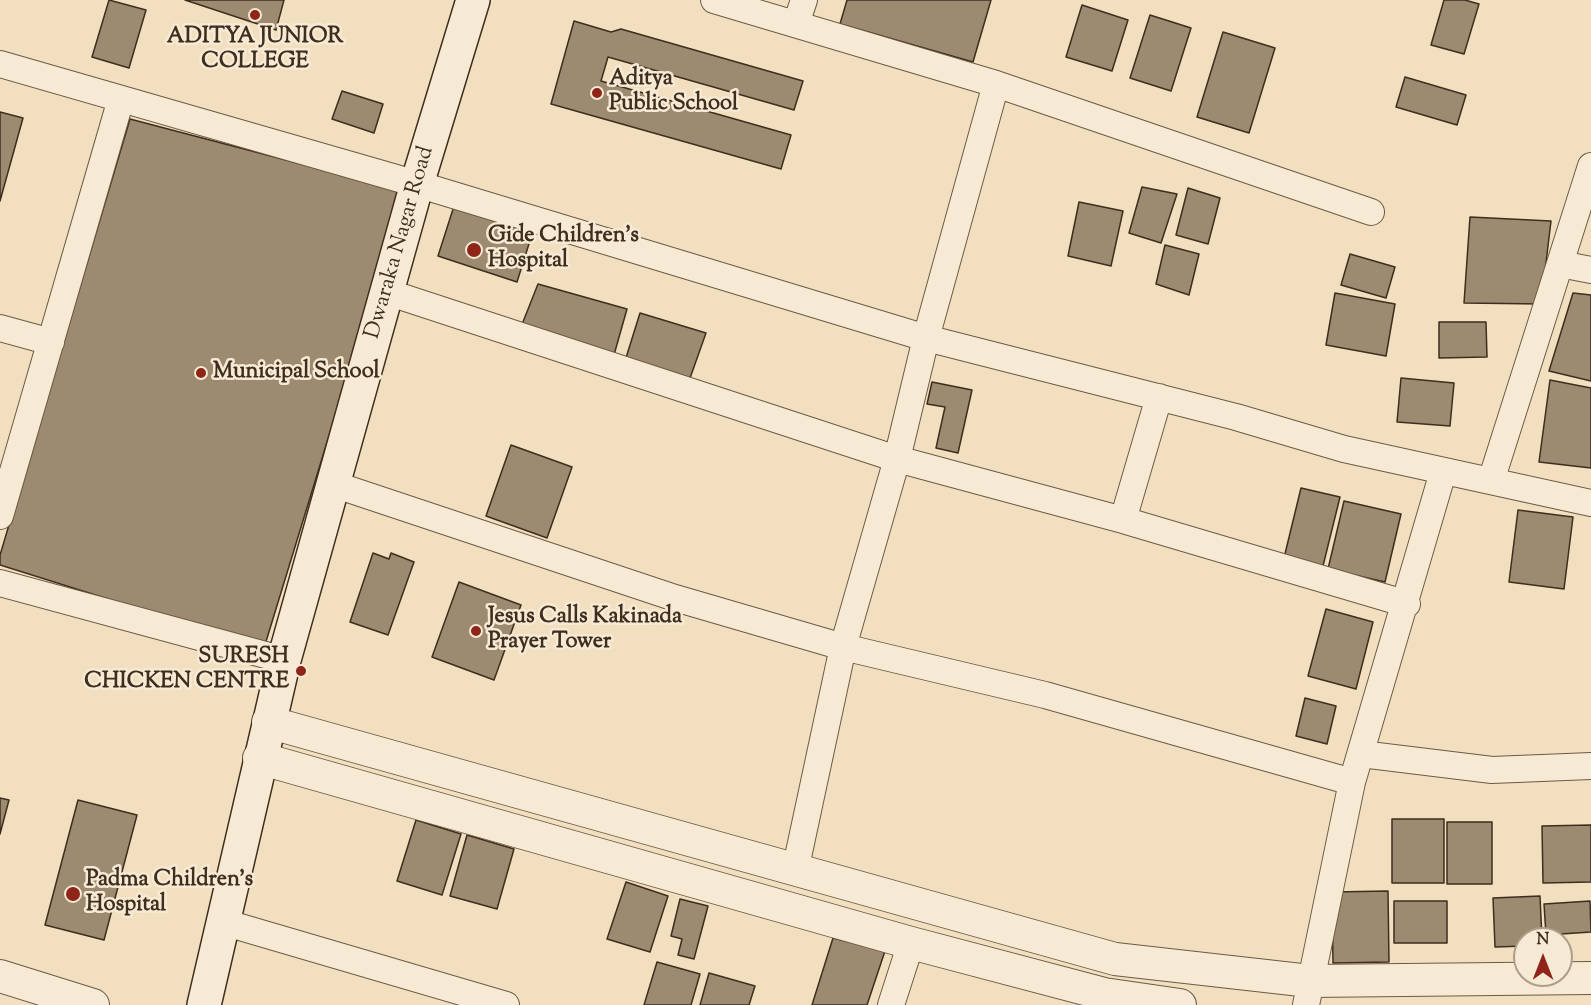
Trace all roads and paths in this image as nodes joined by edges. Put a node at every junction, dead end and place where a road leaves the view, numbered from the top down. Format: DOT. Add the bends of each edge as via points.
graph roads {
  1 [pos="473,0"];
  2 [pos="714,0"];
  3 [pos="804,0"];
  4 [pos="796,24"];
  5 [pos="0,64"];
  6 [pos="996,84"];
  7 [pos="121,99"];
  8 [pos="1591,165"];
  9 [pos="417,184"];
  10 [pos="1371,212"];
  11 [pos="1560,264"];
  12 [pos="1591,270"];
  13 [pos="387,292"];
  14 [pos="0,328"];
  15 [pos="926,338"];
  16 [pos="51,342"];
  17 [pos="1159,397"];
  18 [pos="897,459"];
  19 [pos="1443,472"];
  20 [pos="1491,481"];
  21 [pos="333,484"];
  22 [pos="1591,503"];
  23 [pos="0,516"];
  24 [pos="1123,520"];
  25 [pos="0,584"];
  26 [pos="1407,604"];
  27 [pos="843,647"];
  28 [pos="284,660"];
  29 [pos="268,722"];
  30 [pos="1361,754"];
  31 [pos="259,758"];
  32 [pos="1591,766"];
  33 [pos="1353,782"];
  34 [pos="795,871"];
  35 [pos="223,922"];
  36 [pos="911,943"];
  37 [pos="0,976"];
  38 [pos="1591,978"];
  39 [pos="1308,993"];
  40 [pos="452,998"];
  41 [pos="1102,999"];
  42 [pos="93,1005"];
  43 [pos="204,1005"];
  44 [pos="506,1005"];
  45 [pos="891,1005"];
  46 [pos="1180,1005"];
  1 -- 9 [label="main road, Dwaraka Nagar Road"];
  2 -- 4 [label="street"];
  3 -- 4 [label="street"];
  4 -- 6 [label="street"];
  5 -- 7 [label="street"];
  6 -- 10 [label="street"];
  6 -- 15 [label="street"];
  7 -- 9 [label="street"];
  7 -- 16 [label="street"];
  8 -- 11 [label="street"];
  9 -- 13 [label="main road, Dwaraka Nagar Road"];
  9 -- 15 [label="street"];
  11 -- 12 [label="street"];
  11 -- 20 [label="street"];
  13 -- 18 [label="street"];
  13 -- 21 [label="main road, Dwaraka Nagar Road"];
  14 -- 16 [label="street"];
  15 -- 17 [label="street"];
  15 -- 18 [label="street"];
  16 -- 23 [label="street"];
  17 -- 19 [label="street" via="1344,449"];
  17 -- 24 [label="street"];
  18 -- 24 [label="street"];
  18 -- 27 [label="street"];
  19 -- 20 [label="street"];
  19 -- 26 [label="street"];
  20 -- 22 [label="street"];
  21 -- 27 [label="street" via="675,598"];
  21 -- 28 [label="main road, Dwaraka Nagar Road"];
  24 -- 26 [label="street"];
  25 -- 28 [label="street"];
  26 -- 30 [label="street"];
  27 -- 33 [label="street" via="1066,700"];
  27 -- 34 [label="street"];
  28 -- 29 [label="main road, Dwaraka Nagar Road"];
  29 -- 31 [label="main road, Dwaraka Nagar Road"];
  29 -- 34 [label="street"];
  30 -- 32 [label="street" via="1492,770"];
  30 -- 33 [label="street"];
  31 -- 35 [label="main road, Dwaraka Nagar Road"];
  31 -- 36 [label="street"];
  33 -- 39 [label="street"];
  34 -- 39 [label="street" via="1115,959"];
  35 -- 40 [label="street"];
  35 -- 43 [label="main road, Dwaraka Nagar Road"];
  36 -- 41 [label="street"];
  36 -- 45 [label="street"];
  37 -- 42 [label="street"];
  38 -- 39 [label="street"];
  40 -- 44 [label="street"];
  41 -- 46 [label="street"];
}
